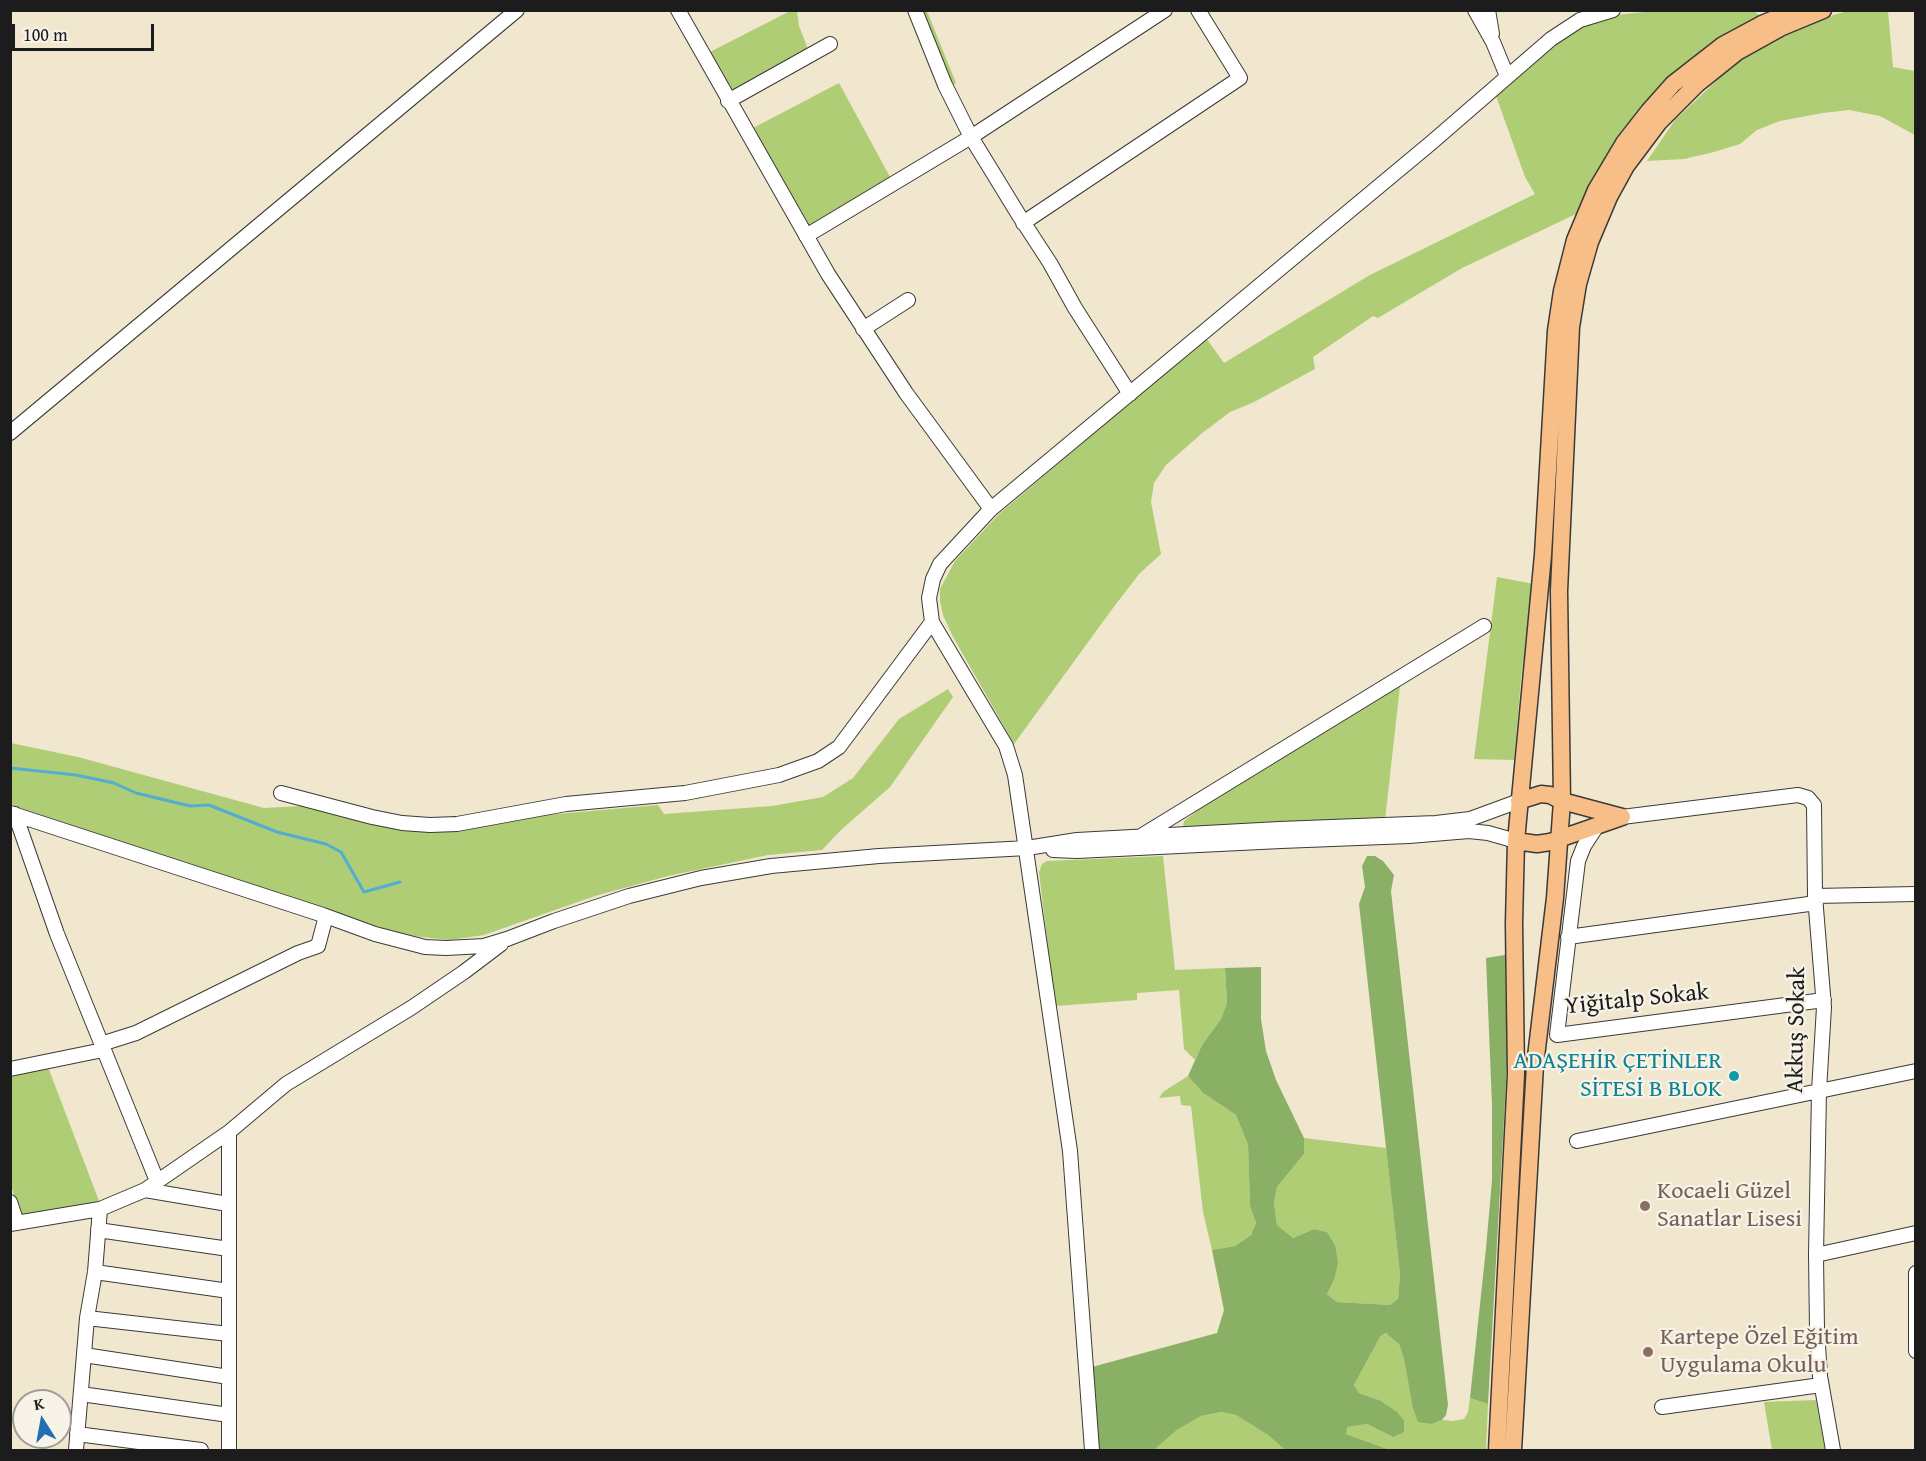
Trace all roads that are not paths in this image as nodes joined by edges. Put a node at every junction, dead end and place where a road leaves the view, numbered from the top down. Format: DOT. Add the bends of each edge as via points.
graph roads {
  1 [pos="517,10"];
  2 [pos="678,10"];
  3 [pos="915,10"];
  4 [pos="1165,10"];
  5 [pos="1198,10"];
  6 [pos="1475,10"];
  7 [pos="1488,10"];
  8 [pos="1613,10"];
  9 [pos="1796,10"];
  10 [pos="1823,10"];
  11 [pos="1770,14"];
  12 [pos="1493,42"];
  13 [pos="830,44"];
  14 [pos="1507,76"];
  15 [pos="728,101"];
  16 [pos="971,137"];
  17 [pos="1023,223"];
  18 [pos="806,236"];
  19 [pos="908,300"];
  20 [pos="863,329"];
  21 [pos="1130,394"];
  22 [pos="10,433"];
  23 [pos="992,509"];
  24 [pos="932,622"];
  25 [pos="1484,626"];
  26 [pos="281,793"];
  27 [pos="1519,801"];
  28 [pos="1562,801"];
  29 [pos="13,813"];
  30 [pos="1622,817"];
  31 [pos="1597,826"];
  32 [pos="1140,837"];
  33 [pos="1559,839"];
  34 [pos="1516,841"];
  35 [pos="1027,848"];
  36 [pos="1916,894"];
  37 [pos="1816,900"];
  38 [pos="326,916"];
  39 [pos="1568,937"];
  40 [pos="507,939"];
  41 [pos="1824,1000"];
  42 [pos="1557,1035"];
  43 [pos="102,1047"];
  44 [pos="1537,1047"];
  45 [pos="10,1069"];
  46 [pos="1916,1071"];
  47 [pos="1819,1091"];
  48 [pos="229,1132"];
  49 [pos="1576,1141"];
  50 [pos="157,1181"];
  51 [pos="145,1190"];
  52 [pos="10,1202"];
  53 [pos="228,1204"];
  54 [pos="100,1209"];
  55 [pos="14,1223"];
  56 [pos="98,1230"];
  57 [pos="1916,1233"];
  58 [pos="229,1249"];
  59 [pos="1816,1255"];
  60 [pos="94,1272"];
  61 [pos="1916,1273"];
  62 [pos="229,1291"];
  63 [pos="87,1318"];
  64 [pos="229,1334"];
  65 [pos="1915,1349"];
  66 [pos="84,1354"];
  67 [pos="229,1377"];
  68 [pos="1821,1385"];
  69 [pos="81,1394"];
  70 [pos="1662,1407"];
  71 [pos="229,1415"];
  72 [pos="77,1434"];
  73 [pos="149,1447"];
  74 [pos="76,1450"];
  75 [pos="201,1450"];
  76 [pos="229,1450"];
  77 [pos="1092,1450"];
  78 [pos="1497,1450"];
  79 [pos="1513,1450"];
  80 [pos="1833,1450"];
  1 -- 22 [label="street"];
  2 -- 15 [label="street"];
  3 -- 16 [label="street"];
  4 -- 16 [label="street"];
  5 -- 17 [label="street" via="1240,78"];
  6 -- 12 [label="street"];
  7 -- 12 [label="street"];
  8 -- 14 [label="street" via="1565,28"];
  9 -- 11 [label="main road"];
  10 -- 28 [label="main road" via="1737,52 1679,100 1626,166 1586,254 1571,327 1560,564"];
  11 -- 27 [label="main road" via="1687,72 1660,99 1609,165 1575,240 1565,272 1556,331 1543,555"];
  12 -- 14 [label="street"];
  13 -- 15 [label="street"];
  14 -- 21 [label="street"];
  15 -- 18 [label="street"];
  16 -- 17 [label="street"];
  16 -- 18 [label="street"];
  17 -- 21 [label="street"];
  18 -- 20 [label="street"];
  19 -- 20 [label="street"];
  20 -- 23 [label="street"];
  21 -- 23 [label="street"];
  23 -- 24 [label="street" via="940,564 929,598"];
  24 -- 26 [label="street" via="839,747 818,761 778,775 685,793 566,804 448,824 392,821"];
  24 -- 35 [label="street" via="1008,753 1016,775"];
  25 -- 32 [label="street"];
  27 -- 28 [label="main road" via="1541,794"];
  27 -- 32 [label="street" via="1470,819 1436,823"];
  27 -- 34 [label="main road"];
  28 -- 30 [label="main road"];
  28 -- 33 [label="main road"];
  29 -- 38 [label="street"];
  29 -- 43 [label="street"];
  30 -- 31 [label="main road"];
  30 -- 37 [label="street, Akkuş Sokak" via="1803,796 1814,805"];
  31 -- 33 [label="main road"];
  31 -- 39 [label="street, Yiğitalp Sokak" via="1578,861"];
  32 -- 35 [label="street" via="1077,840"];
  33 -- 34 [label="main road" via="1538,844"];
  33 -- 44 [label="main road"];
  34 -- 35 [label="street" via="1469,831 1077,852"];
  34 -- 78 [label="main road" via="1516,1074"];
  35 -- 40 [label="street" via="838,859 738,871 629,896"];
  35 -- 77 [label="street" via="1070,1151"];
  36 -- 37 [label="street"];
  37 -- 39 [label="street"];
  37 -- 41 [label="street, Akkuş Sokak"];
  38 -- 40 [label="street" via="425,947 474,947"];
  38 -- 43 [label="street" via="318,946"];
  39 -- 42 [label="street, Yiğitalp Sokak"];
  40 -- 48 [label="street" via="411,1008 286,1084"];
  41 -- 42 [label="street, Yiğitalp Sokak"];
  41 -- 47 [label="street, Akkuş Sokak"];
  42 -- 44 [label="street"];
  43 -- 45 [label="street"];
  43 -- 50 [label="street"];
  44 -- 79 [label="main road"];
  46 -- 47 [label="street"];
  47 -- 49 [label="street"];
  47 -- 59 [label="street, Akkuş Sokak"];
  48 -- 50 [label="street"];
  48 -- 53 [label="street"];
  50 -- 51 [label="street"];
  51 -- 53 [label="street"];
  51 -- 54 [label="street"];
  52 -- 55 [label="street"];
  53 -- 58 [label="street"];
  54 -- 55 [label="street"];
  54 -- 56 [label="street"];
  56 -- 58 [label="street"];
  56 -- 60 [label="street"];
  57 -- 59 [label="street"];
  58 -- 62 [label="street"];
  59 -- 68 [label="street, Akkuş Sokak"];
  60 -- 62 [label="street"];
  60 -- 63 [label="street"];
  61 -- 65 [label="street"];
  62 -- 64 [label="street"];
  63 -- 64 [label="street"];
  63 -- 66 [label="street"];
  64 -- 67 [label="street"];
  66 -- 67 [label="street"];
  66 -- 69 [label="street"];
  67 -- 71 [label="street"];
  68 -- 70 [label="street"];
  68 -- 80 [label="street, Akkuş Sokak"];
  69 -- 71 [label="street"];
  69 -- 72 [label="street"];
  71 -- 76 [label="street"];
  72 -- 73 [label="street"];
  72 -- 74 [label="street"];
  73 -- 75 [label="street"];
}
